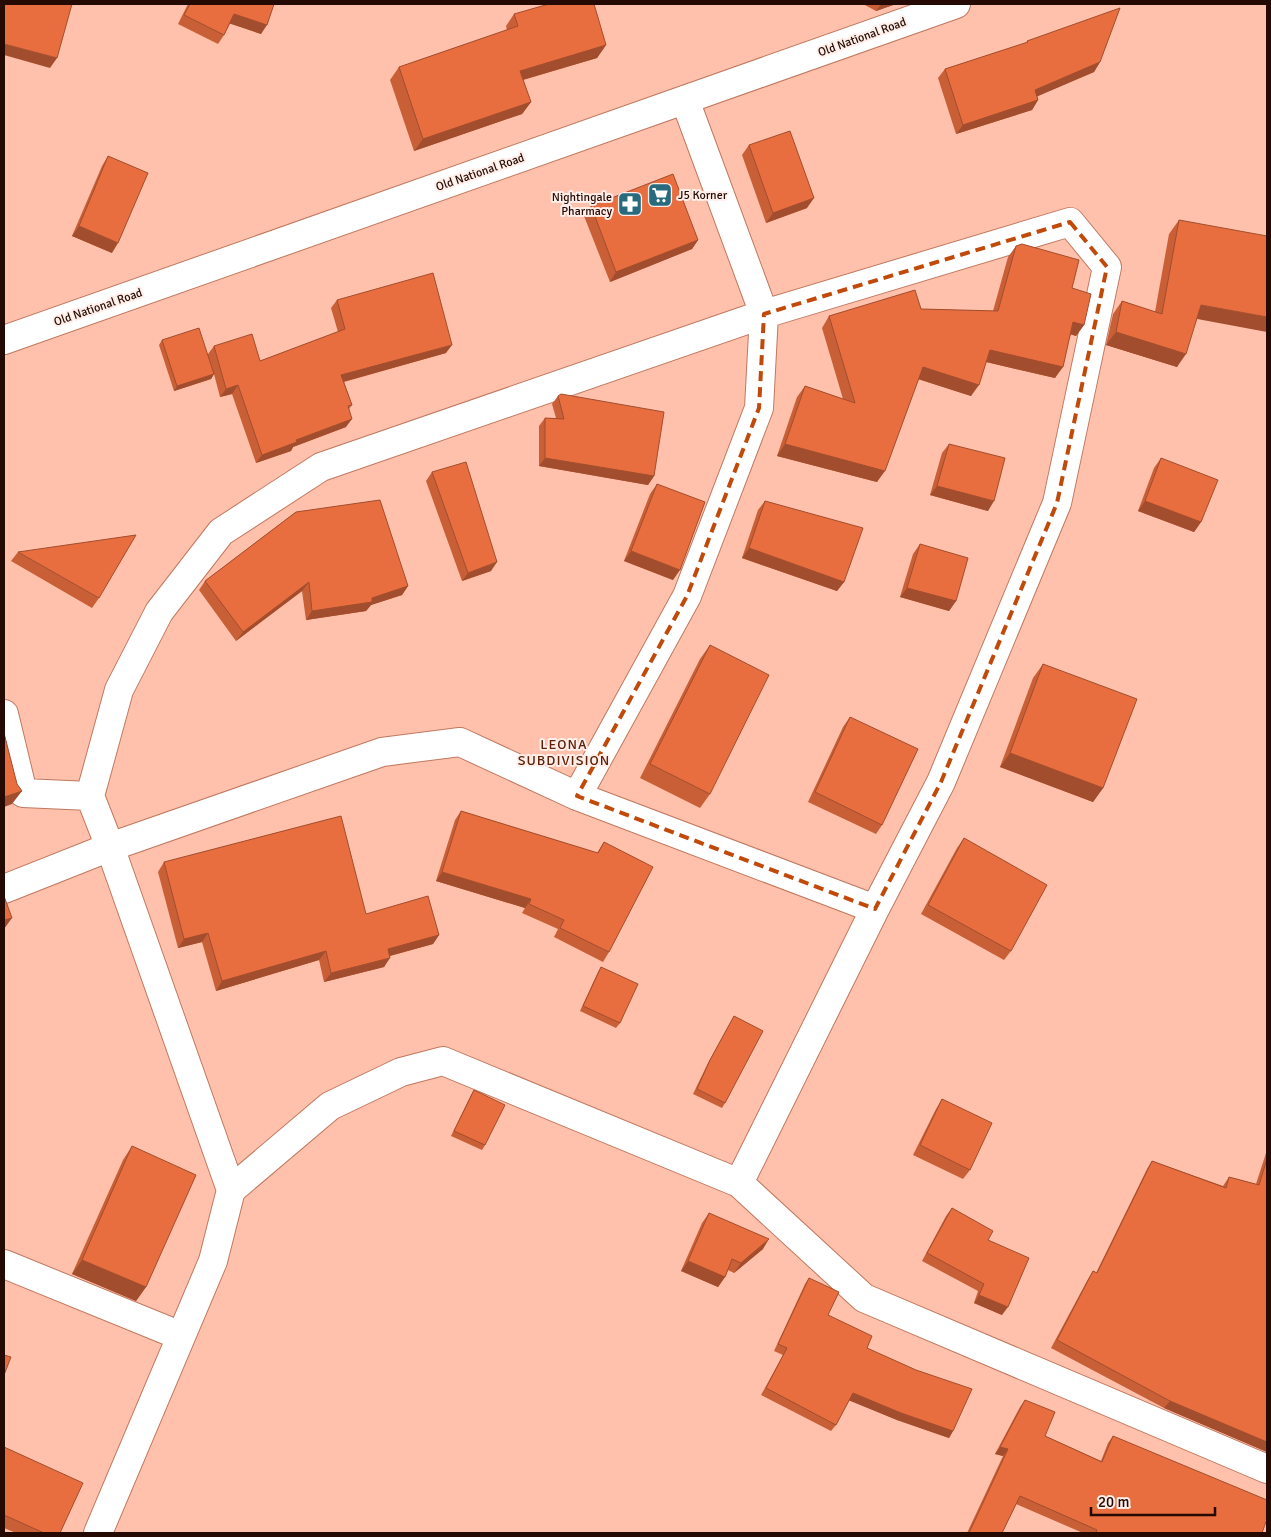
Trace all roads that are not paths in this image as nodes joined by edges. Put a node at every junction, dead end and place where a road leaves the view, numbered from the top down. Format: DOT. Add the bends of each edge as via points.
graph roads {
  1 [pos="956,4"];
  2 [pos="685,100"];
  3 [pos="764,314"];
  4 [pos="4,340"];
  5 [pos="4,714"];
  6 [pos="90,796"];
  7 [pos="577,796"];
  8 [pos="110,848"];
  9 [pos="4,889"];
  10 [pos="875,909"];
  11 [pos="739,1183"];
  12 [pos="231,1190"];
  13 [pos="4,1264"];
  14 [pos="181,1336"];
  15 [pos="1267,1469"];
  16 [pos="98,1533"];
  1 -- 2 [label="street, Old National Road"];
  2 -- 3 [label="street"];
  2 -- 4 [label="street, Old National Road"];
  3 -- 6 [label="street" via="321,467 221,532 159,612 119,690"];
  3 -- 7 [label="street" via="759,408 690,587"];
  3 -- 10 [label="street" via="1070,222 1107,267 1057,503 941,782"];
  5 -- 6 [label="street" via="23,793"];
  6 -- 8 [label="street"];
  7 -- 8 [label="street" via="460,742 382,752"];
  7 -- 10 [label="street"];
  8 -- 9 [label="street"];
  8 -- 12 [label="street"];
  10 -- 11 [label="street"];
  11 -- 12 [label="street" via="443,1061 401,1072 330,1106"];
  11 -- 15 [label="street" via="864,1298"];
  12 -- 14 [label="street" via="213,1261"];
  13 -- 14 [label="street"];
  14 -- 16 [label="street"];
}
